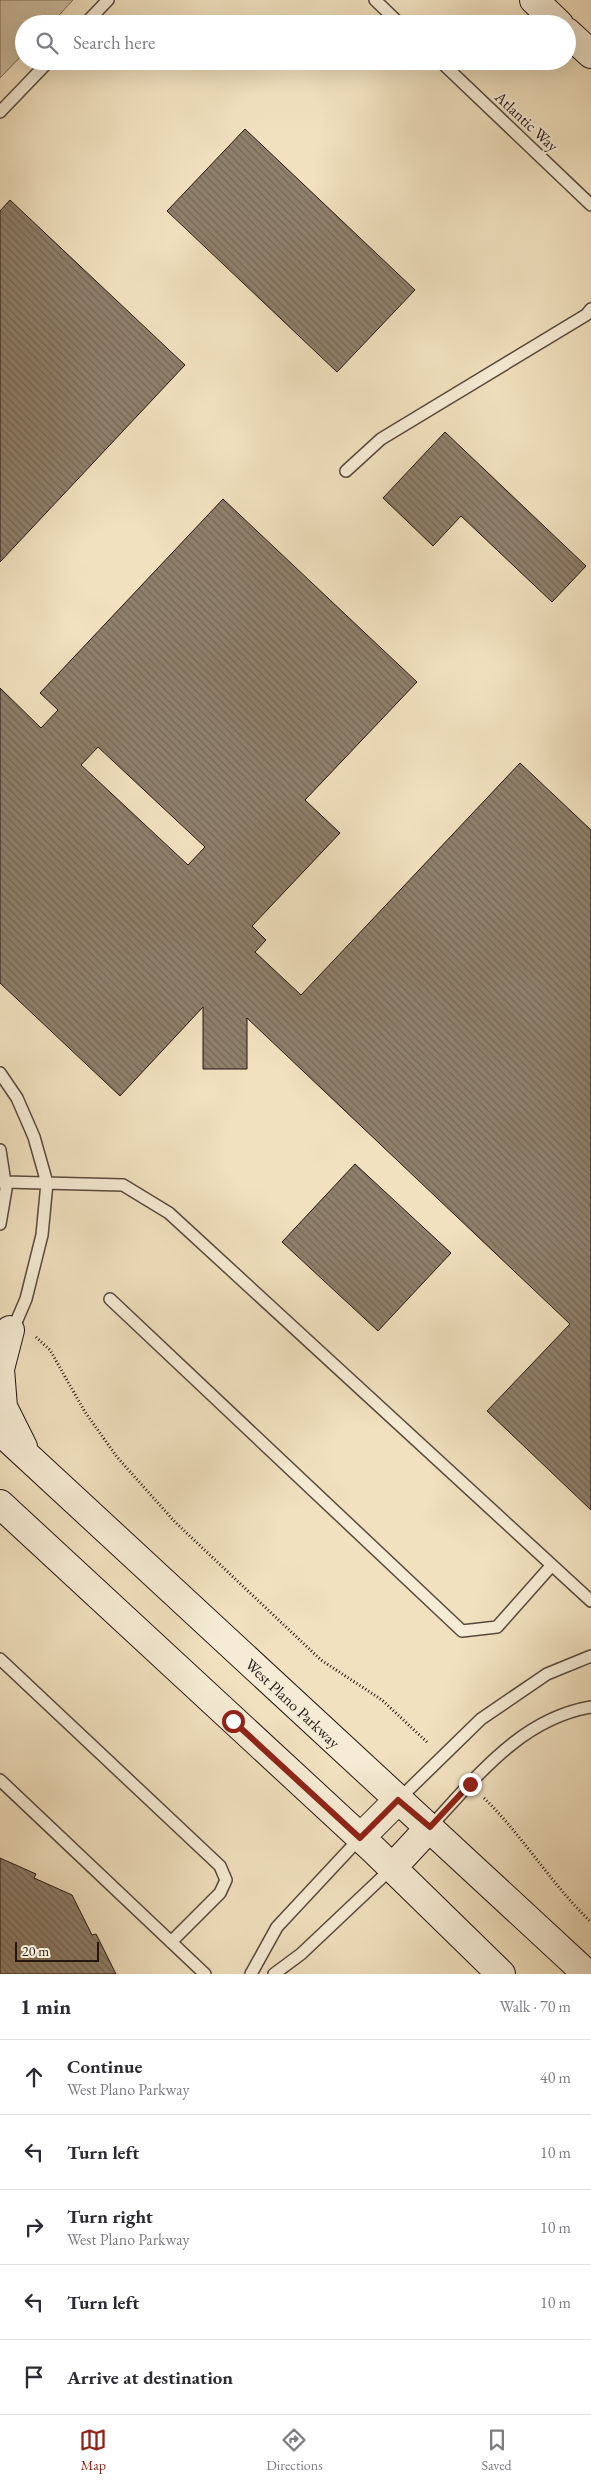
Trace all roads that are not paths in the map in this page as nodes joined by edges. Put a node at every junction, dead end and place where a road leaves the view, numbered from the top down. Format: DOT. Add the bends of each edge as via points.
graph roads {
  1 [pos="108,0"];
  2 [pos="375,0"];
  3 [pos="534,0"];
  4 [pos="94,15"];
  5 [pos="391,15"];
  6 [pos="550,15"];
  7 [pos="576,40"];
  8 [pos="591,54"];
  9 [pos="40,70"];
  10 [pos="450,70"];
  11 [pos="0,112"];
  12 [pos="591,204"];
  13 [pos="591,309"];
  14 [pos="346,471"];
  15 [pos="0,1073"];
  16 [pos="0,1150"];
  17 [pos="5,1182"];
  18 [pos="48,1183"];
  19 [pos="0,1224"];
  20 [pos="110,1299"];
  21 [pos="13,1334"];
  22 [pos="0,1431"];
  23 [pos="28,1457"];
  24 [pos="0,1504"];
  25 [pos="552,1565"];
  26 [pos="591,1601"];
  27 [pos="591,1656"];
  28 [pos="0,1659"];
  29 [pos="591,1707"];
  30 [pos="0,1780"];
  31 [pos="398,1800"];
  32 [pos="430,1827"];
  33 [pos="360,1838"];
  34 [pos="392,1868"];
  35 [pos="171,1942"];
  36 [pos="205,1974"];
  37 [pos="251,1974"];
  38 [pos="274,1974"];
  39 [pos="501,1974"];
  40 [pos="587,1974"];
  1 -- 4 [label="lane"];
  2 -- 5 [label="lane"];
  3 -- 6 [label="main road"];
  7 -- 8 [label="main road"];
  9 -- 11 [label="lane"];
  10 -- 12 [label="lane, Atlantic Way"];
  13 -- 14 [label="lane" via="381,439"];
  15 -- 18 [label="lane" via="21,1106"];
  16 -- 17 [label="lane"];
  17 -- 18 [label="lane"];
  17 -- 19 [label="lane"];
  18 -- 21 [label="lane" via="42,1234 26,1300"];
  18 -- 25 [label="lane" via="122,1185 169,1212"];
  20 -- 25 [label="lane" via="462,1631 497,1627"];
  21 -- 23 [label="main road" via="0,1369 3,1407"];
  22 -- 23 [label="main road, West Plano Parkway"];
  23 -- 31 [label="main road, West Plano Parkway"];
  24 -- 33 [label="main road"];
  25 -- 26 [label="lane"];
  27 -- 31 [label="lane" via="548,1674 481,1719"];
  28 -- 35 [label="lane" via="220,1866 226,1880 220,1894"];
  29 -- 32 [label="lane" via="573,1710 526,1733 498,1754"];
  30 -- 35 [label="lane"];
  31 -- 32 [label="main road, West Plano Parkway"];
  31 -- 33 [label="main road"];
  32 -- 34 [label="main road"];
  32 -- 40 [label="main road, West Plano Parkway"];
  33 -- 34 [label="main road"];
  33 -- 37 [label="lane" via="277,1928"];
  34 -- 38 [label="lane" via="301,1954"];
  34 -- 39 [label="main road"];
  35 -- 36 [label="lane"];
}
